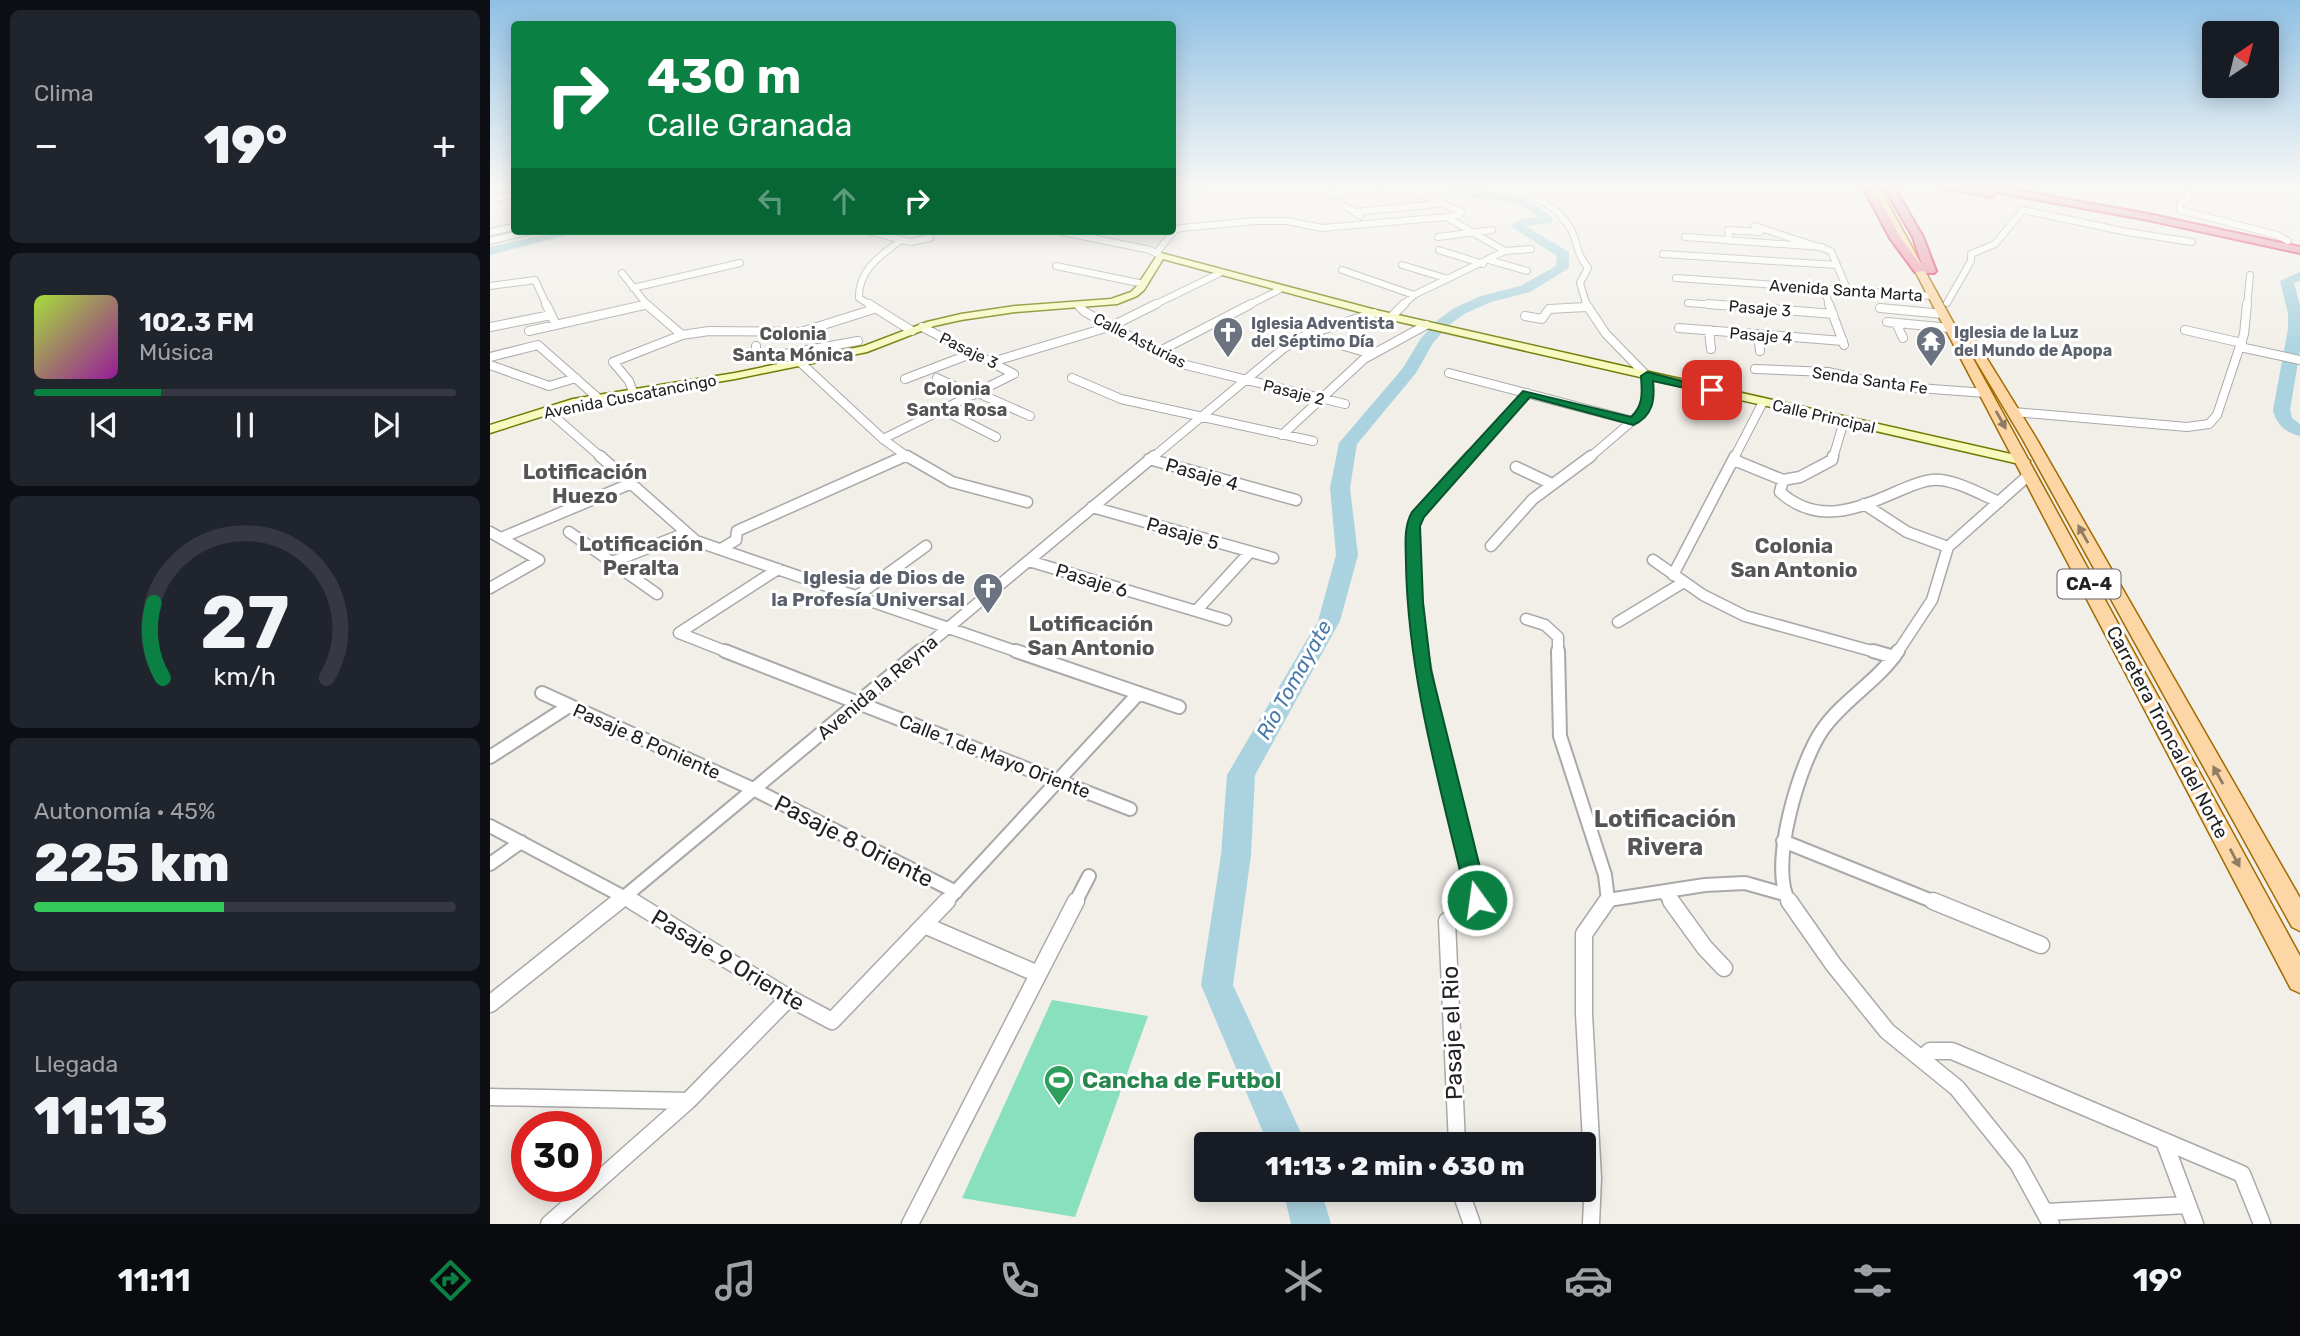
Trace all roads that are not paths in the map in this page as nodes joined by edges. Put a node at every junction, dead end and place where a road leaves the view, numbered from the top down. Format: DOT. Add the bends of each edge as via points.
graph roads {
  1 [pos="896,244"];
  2 [pos="1115,244"];
  3 [pos="1165,244"];
  4 [pos="1493,244"];
  5 [pos="1575,244"];
  6 [pos="1778,244"];
  7 [pos="1813,244"];
  8 [pos="1900,244"];
  9 [pos="1908,244"];
  10 [pos="1913,244"];
  11 [pos="1995,244"];
  12 [pos="2273,244"];
  13 [pos="1822,247"];
  14 [pos="1531,249"];
  15 [pos="1439,250"];
  16 [pos="2300,250"];
  17 [pos="1505,251"];
  18 [pos="1158,254"];
  19 [pos="1663,254"];
  20 [pos="1486,262"];
  21 [pos="740,263"];
  22 [pos="1402,265"];
  23 [pos="1837,265"];
  24 [pos="1056,267"];
  25 [pos="1342,270"];
  26 [pos="1527,271"];
  27 [pos="1924,271"];
  28 [pos="622,273"];
  29 [pos="1220,274"];
  30 [pos="2250,275"];
  31 [pos="1676,278"];
  32 [pos="1448,279"];
  33 [pos="1144,284"];
  34 [pos="490,286"];
  35 [pos="633,288"];
  36 [pos="1823,288"];
  37 [pos="1847,289"];
  38 [pos="1279,290"];
  39 [pos="1414,295"];
  40 [pos="1688,303"];
  41 [pos="644,305"];
  42 [pos="1079,306"];
  43 [pos="1586,307"];
  44 [pos="1880,308"];
  45 [pos="874,309"];
  46 [pos="1943,310"];
  47 [pos="1374,313"];
  48 [pos="1833,314"];
  49 [pos="551,316"];
  50 [pos="1525,316"];
  51 [pos="1391,317"];
  52 [pos="1887,323"];
  53 [pos="1896,323"];
  54 [pos="556,325"];
  55 [pos="1112,326"];
  56 [pos="1428,326"];
  57 [pos="490,327"];
  58 [pos="1679,328"];
  59 [pos="917,329"];
  60 [pos="1709,330"];
  61 [pos="2185,330"];
  62 [pos="529,331"];
  63 [pos="1758,334"];
  64 [pos="682,335"];
  65 [pos="1306,335"];
  66 [pos="1903,338"];
  67 [pos="858,341"];
  68 [pos="2241,345"];
  69 [pos="756,346"];
  70 [pos="1711,349"];
  71 [pos="1760,351"];
  72 [pos="1158,352"];
  73 [pos="973,353"];
  74 [pos="1372,354"];
  75 [pos="801,357"];
  76 [pos="490,358"];
  77 [pos="2300,360"];
  78 [pos="992,362"];
  79 [pos="490,365"];
  80 [pos="1755,369"];
  81 [pos="1449,373"];
  82 [pos="1647,376"];
  83 [pos="576,378"];
  84 [pos="937,378"];
  85 [pos="1072,378"];
  86 [pos="905,379"];
  87 [pos="1244,379"];
  88 [pos="633,393"];
  89 [pos="1527,393"];
  90 [pos="1986,393"];
  91 [pos="976,394"];
  92 [pos="598,398"];
  93 [pos="1320,398"];
  94 [pos="1763,402"];
  95 [pos="1345,404"];
  96 [pos="547,410"];
  97 [pos="943,410"];
  98 [pos="2014,412"];
  99 [pos="1030,416"];
  100 [pos="1198,418"];
  101 [pos="1633,421"];
  102 [pos="1844,421"];
  103 [pos="492,426"];
  104 [pos="1282,435"];
  105 [pos="996,437"];
  106 [pos="883,439"];
  107 [pos="1313,441"];
  108 [pos="905,456"];
  109 [pos="1149,459"];
  110 [pos="1734,460"];
  111 [pos="1516,467"];
  112 [pos="2027,468"];
  113 [pos="1783,480"];
  114 [pos="632,483"];
  115 [pos="1552,484"];
  116 [pos="1296,500"];
  117 [pos="1027,502"];
  118 [pos="1999,502"];
  119 [pos="1864,505"];
  120 [pos="1092,507"];
  121 [pos="490,532"];
  122 [pos="569,532"];
  123 [pos="685,533"];
  124 [pos="500,538"];
  125 [pos="926,546"];
  126 [pos="1492,546"];
  127 [pos="1948,547"];
  128 [pos="721,549"];
  129 [pos="1250,552"];
  130 [pos="1273,558"];
  131 [pos="1028,561"];
  132 [pos="1653,561"];
  133 [pos="612,562"];
  134 [pos="778,569"];
  135 [pos="1673,575"];
  136 [pos="1684,582"];
  137 [pos="490,589"];
  138 [pos="657,594"];
  139 [pos="857,596"];
  140 [pos="1196,611"];
  141 [pos="1526,619"];
  142 [pos="1226,620"];
  143 [pos="1618,622"];
  144 [pos="949,628"];
  145 [pos="1894,657"];
  146 [pos="542,693"];
  147 [pos="1139,693"];
  148 [pos="859,703"];
  149 [pos="569,706"];
  150 [pos="1179,707"];
  151 [pos="490,757"];
  152 [pos="1057,780"];
  153 [pos="753,789"];
  154 [pos="1130,809"];
  155 [pos="490,825"];
  156 [pos="1783,841"];
  157 [pos="521,842"];
  158 [pos="490,864"];
  159 [pos="1089,876"];
  160 [pos="956,892"];
  161 [pos="1664,892"];
  162 [pos="1784,894"];
  163 [pos="625,897"];
  164 [pos="1477,900"];
  165 [pos="1608,900"];
  166 [pos="2300,920"];
  167 [pos="1447,921"];
  168 [pos="924,925"];
  169 [pos="2041,945"];
  170 [pos="1724,968"];
  171 [pos="1038,974"];
  172 [pos="2300,981"];
  173 [pos="789,998"];
  174 [pos="490,1004"];
  175 [pos="1922,1059"];
  176 [pos="490,1097"];
  177 [pos="688,1101"];
  178 [pos="1456,1132"];
  179 [pos="2164,1141"];
  180 [pos="1464,1202"];
  181 [pos="2188,1205"];
  182 [pos="2048,1218"];
  183 [pos="549,1224"];
  184 [pos="910,1224"];
  185 [pos="1472,1224"];
  186 [pos="1591,1224"];
  187 [pos="2195,1224"];
  188 [pos="2262,1224"];
  1 -- 45 [label="street" via="862,278 859,298"];
  2 -- 18 [label="street"];
  3 -- 18 [label="street"];
  4 -- 17 [label="street"];
  5 -- 43 [label="street" via="1588,268 1580,283"];
  6 -- 13 [label="street"];
  7 -- 13 [label="street"];
  8 -- 27 [label="highway"];
  9 -- 27 [label="main road, Carretera Troncal del Norte / CA-4"];
  10 -- 27 [label="main road, Carretera Troncal del Norte / CA-4"];
  11 -- 46 [label="street" via="1971,254"];
  12 -- 16 [label="highway"];
  13 -- 23 [label="street" via="1831,251"];
  14 -- 17 [label="street"];
  15 -- 20 [label="street"];
  17 -- 20 [label="street"];
  18 -- 29 [label="street, Calle Principal"];
  18 -- 33 [label="street"];
  19 -- 23 [label="street"];
  20 -- 26 [label="street"];
  20 -- 32 [label="street"];
  21 -- 35 [label="street"];
  22 -- 32 [label="street"];
  23 -- 37 [label="street"];
  24 -- 33 [label="street"];
  25 -- 39 [label="street"];
  27 -- 46 [label="main road, Carretera Troncal del Norte / CA-4"];
  28 -- 35 [label="street"];
  29 -- 38 [label="street, Calle Principal"];
  29 -- 55 [label="street"];
  30 -- 68 [label="street"];
  31 -- 36 [label="street, Avenida Santa Marta"];
  32 -- 39 [label="street"];
  33 -- 42 [label="street, Avenida Cuscatancingo" via="1125,298"];
  34 -- 49 [label="street" via="535,280"];
  35 -- 41 [label="street"];
  36 -- 37 [label="street, Avenida Santa Marta"];
  36 -- 48 [label="street"];
  37 -- 46 [label="street, Avenida Santa Marta"];
  38 -- 47 [label="street, Calle Principal"];
  38 -- 72 [label="street"];
  39 -- 51 [label="street"];
  40 -- 48 [label="street, Pasaje 3"];
  41 -- 54 [label="street"];
  41 -- 64 [label="street"];
  42 -- 55 [label="street, Calle Asturias"];
  42 -- 59 [label="street, Avenida Cuscatancingo" via="1015,309"];
  43 -- 50 [label="street" via="1549,309 1542,319"];
  43 -- 82 [label="street" via="1605,336"];
  44 -- 46 [label="street"];
  45 -- 59 [label="street"];
  45 -- 64 [label="street" via="802,332 723,329"];
  46 -- 53 [label="street"];
  46 -- 90 [label="main road, Carretera Troncal del Norte / CA-4"];
  46 -- 98 [label="main road, Carretera Troncal del Norte / CA-4"];
  47 -- 51 [label="street, Calle Principal"];
  47 -- 65 [label="street, Avenida la Reyna"];
  48 -- 63 [label="street, Pasaje 4" via="1844,343"];
  49 -- 54 [label="street"];
  49 -- 57 [label="street"];
  51 -- 56 [label="street, Calle Principal"];
  52 -- 53 [label="street"];
  53 -- 66 [label="street"];
  54 -- 62 [label="street"];
  55 -- 72 [label="street, Calle Asturias"];
  55 -- 78 [label="street"];
  56 -- 74 [label="street"];
  56 -- 82 [label="street, Calle Principal"];
  58 -- 60 [label="street, Pasaje 4"];
  59 -- 73 [label="street, Pasaje 3"];
  59 -- 75 [label="street, Avenida Cuscatancingo" via="867,349"];
  60 -- 63 [label="street, Pasaje 4"];
  60 -- 70 [label="street"];
  61 -- 68 [label="street"];
  63 -- 71 [label="street"];
  64 -- 88 [label="street" via="613,362"];
  65 -- 74 [label="street"];
  65 -- 87 [label="street, Avenida la Reyna"];
  67 -- 75 [label="street"];
  68 -- 77 [label="street"];
  68 -- 98 [label="street" via="2217,415 2209,424 2187,427"];
  69 -- 75 [label="street" via="756,359"];
  72 -- 87 [label="street, Calle Asturias" via="1182,364"];
  73 -- 78 [label="street, Pasaje 3"];
  73 -- 86 [label="street"];
  74 -- 93 [label="street"];
  75 -- 88 [label="street, Avenida Cuscatancingo"];
  75 -- 106 [label="street"];
  76 -- 83 [label="street" via="538,345"];
  78 -- 91 [label="street, Pasaje 3" via="1014,374"];
  79 -- 83 [label="street" via="550,386"];
  80 -- 90 [label="street, Senda Santa Fe" via="1828,372 1891,386"];
  81 -- 89 [label="street"];
  82 -- 94 [label="street, Calle Principal"];
  82 -- 101 [label="street" via="1644,411"];
  83 -- 92 [label="street"];
  84 -- 91 [label="street"];
  85 -- 100 [label="street" via="1121,399"];
  87 -- 93 [label="street, Pasaje 2"];
  87 -- 100 [label="street, Avenida la Reyna"];
  88 -- 92 [label="street, Avenida Cuscatancingo"];
  89 -- 101 [label="street"];
  89 -- 164 [label="street" via="1417,515 1413,526 1416,624 1423,670"];
  90 -- 112 [label="main road, Carretera Troncal del Norte / CA-4, one-way"];
  91 -- 97 [label="street"];
  91 -- 99 [label="street"];
  92 -- 96 [label="street, Avenida Cuscatancingo"];
  93 -- 95 [label="street, Pasaje 2"];
  93 -- 104 [label="street"];
  94 -- 102 [label="street, Calle Principal"];
  94 -- 110 [label="street"];
  96 -- 103 [label="street, Avenida Cuscatancingo"];
  96 -- 114 [label="street"];
  97 -- 105 [label="street"];
  97 -- 106 [label="street"];
  166 -- 98 [label="main road, Carretera Troncal del Norte / CA-4, one-way"];
  100 -- 104 [label="street"];
  100 -- 109 [label="street, Avenida la Reyna"];
  101 -- 115 [label="street"];
  102 -- 112 [label="street, Calle Principal"];
  102 -- 113 [label="street" via="1832,460 1800,477"];
  104 -- 107 [label="street"];
  106 -- 108 [label="street"];
  108 -- 117 [label="street" via="952,482"];
  108 -- 128 [label="street" via="737,531 736,540"];
  109 -- 116 [label="street, Pasaje 4"];
  109 -- 120 [label="street, Avenida la Reyna"];
  110 -- 113 [label="street"];
  110 -- 135 [label="street"];
  111 -- 115 [label="street"];
  112 -- 118 [label="street"];
  112 -- 172 [label="main road, Carretera Troncal del Norte / CA-4, one-way"];
  113 -- 119 [label="street" via="1780,492 1808,511 1826,513"];
  114 -- 123 [label="street"];
  114 -- 124 [label="street"];
  115 -- 126 [label="street"];
  118 -- 119 [label="street" via="1936,480"];
  118 -- 127 [label="street"];
  119 -- 127 [label="street" via="1907,532"];
  120 -- 129 [label="street, Pasaje 5"];
  120 -- 131 [label="street, Avenida la Reyna"];
  121 -- 124 [label="street"];
  122 -- 133 [label="street"];
  123 -- 128 [label="street"];
  123 -- 133 [label="street"];
  124 -- 137 [label="street" via="538,562"];
  125 -- 139 [label="street"];
  127 -- 145 [label="street" via="1933,600"];
  128 -- 134 [label="street"];
  129 -- 130 [label="street, Pasaje 5"];
  129 -- 140 [label="street"];
  131 -- 140 [label="street, Pasaje 6"];
  131 -- 144 [label="street, Avenida la Reyna"];
  132 -- 135 [label="street"];
  133 -- 138 [label="street"];
  134 -- 139 [label="street"];
  134 -- 148 [label="street, Calle 1 de Mayo Oriente" via="679,633"];
  135 -- 136 [label="street"];
  136 -- 143 [label="street"];
  136 -- 145 [label="street" via="1745,616"];
  139 -- 144 [label="street"];
  140 -- 142 [label="street, Pasaje 6"];
  141 -- 165 [label="street" via="1545,625 1558,637 1560,736 1605,875"];
  144 -- 147 [label="street"];
  144 -- 148 [label="street, Avenida la Reyna"];
  145 -- 156 [label="street" via="1823,728 1802,768"];
  146 -- 149 [label="street, Pasaje 8 Poniente"];
  147 -- 150 [label="street"];
  147 -- 152 [label="street"];
  148 -- 152 [label="street, Calle 1 de Mayo Oriente"];
  148 -- 153 [label="street, Avenida la Reyna"];
  149 -- 151 [label="street"];
  149 -- 153 [label="street, Pasaje 8 Poniente"];
  152 -- 154 [label="street, Calle 1 de Mayo Oriente"];
  152 -- 160 [label="street"];
  153 -- 160 [label="street, Pasaje 8 Oriente"];
  153 -- 163 [label="street, Avenida la Reyna"];
  155 -- 157 [label="street, Pasaje 9 Oriente"];
  156 -- 162 [label="street"];
  156 -- 169 [label="street"];
  157 -- 158 [label="street"];
  157 -- 163 [label="street, Pasaje 9 Oriente"];
  159 -- 171 [label="street"];
  160 -- 168 [label="street"];
  161 -- 162 [label="street" via="1745,883"];
  161 -- 165 [label="street"];
  161 -- 170 [label="street"];
  162 -- 175 [label="street" via="1887,1031"];
  163 -- 173 [label="street, Pasaje 9 Oriente"];
  163 -- 174 [label="street, Avenida la Reyna"];
  165 -- 186 [label="street" via="1584,934"];
  167 -- 178 [label="street, Pasaje el Rio"];
  168 -- 171 [label="street"];
  168 -- 173 [label="street, Pasaje 9 Oriente" via="832,1021"];
  171 -- 184 [label="street"];
  173 -- 177 [label="street"];
  175 -- 179 [label="street" via="1930,1051 1952,1052"];
  175 -- 182 [label="street" via="1957,1088 2018,1164"];
  176 -- 177 [label="street"];
  177 -- 183 [label="street"];
  179 -- 181 [label="street"];
  179 -- 188 [label="street" via="2242,1174"];
  180 -- 185 [label="street"];
  181 -- 182 [label="street"];
  181 -- 187 [label="street"];
}
